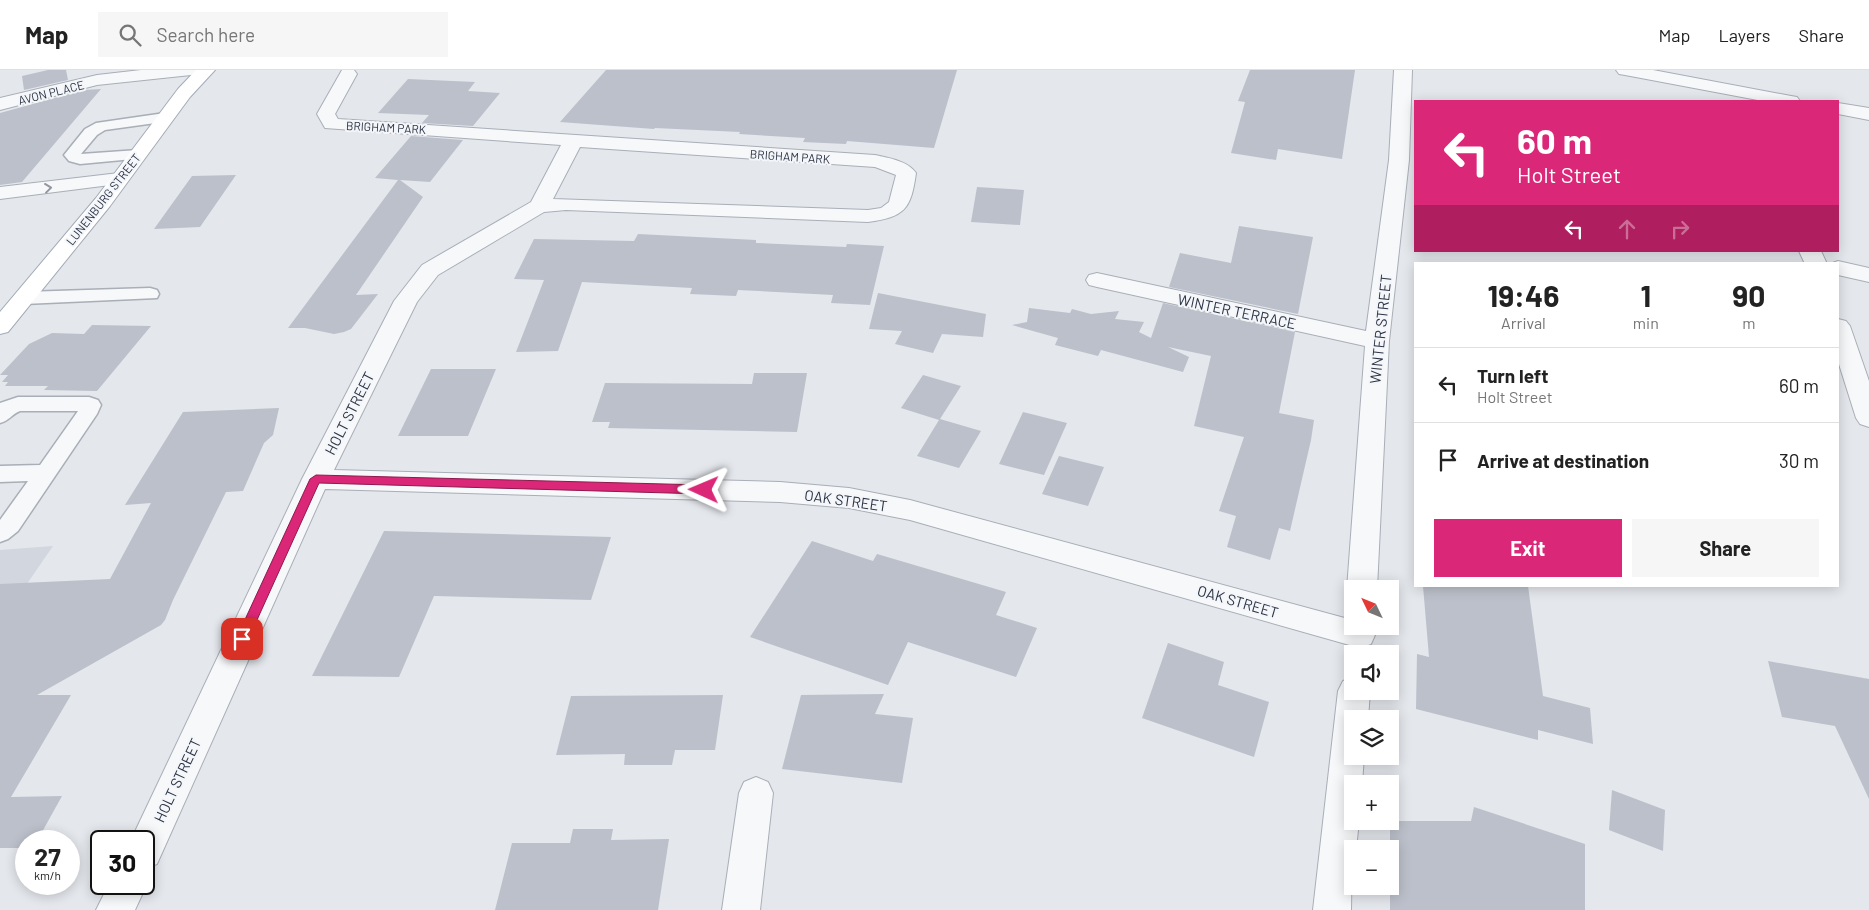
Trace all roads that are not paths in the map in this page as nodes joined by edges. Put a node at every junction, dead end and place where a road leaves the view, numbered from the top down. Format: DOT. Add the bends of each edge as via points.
graph roads {
  1 [pos="191,70"];
  2 [pos="206,70"];
  3 [pos="1403,70"];
  4 [pos="1625,70"];
  5 [pos="348,74"];
  6 [pos="1743,97"];
  7 [pos="1779,100"];
  8 [pos="0,104"];
  9 [pos="1839,109"];
  10 [pos="1869,114"];
  11 [pos="165,118"];
  12 [pos="573,141"];
  13 [pos="138,155"];
  14 [pos="119,179"];
  15 [pos="0,193"];
  16 [pos="539,206"];
  17 [pos="1839,268"];
  18 [pos="1869,275"];
  19 [pos="1097,280"];
  20 [pos="150,294"];
  21 [pos="24,298"];
  22 [pos="0,327"];
  23 [pos="1839,329"];
  24 [pos="1377,341"];
  25 [pos="0,416"];
  26 [pos="1869,418"];
  27 [pos="46,473"];
  28 [pos="0,474"];
  29 [pos="316,479"];
  30 [pos="0,533"];
  31 [pos="1362,580"];
  32 [pos="1359,638"];
  33 [pos="1353,700"];
  34 [pos="756,793"];
  35 [pos="154,830"];
  36 [pos="123,895"];
  37 [pos="115,910"];
  38 [pos="741,910"];
  39 [pos="1332,910"];
  1 -- 8 [label="street, AVON PLACE" via="97,80"];
  2 -- 11 [label="main road, LUNENBURG STREET"];
  3 -- 24 [label="street, WINTER STREET" via="1399,160"];
  4 -- 6 [label="street"];
  5 -- 12 [label="street, BRIGHAM PARK" via="326,114 332,124"];
  6 -- 7 [label="street"];
  9 -- 10 [label="street"];
  11 -- 13 [label="main road, LUNENBURG STREET"];
  11 -- 13 [label="lane" via="101,126 91,132 72,155 80,159"];
  12 -- 16 [label="street"];
  12 -- 16 [label="street, BRIGHAM PARK" via="875,161 906,173 902,202 894,210 868,216 566,204"];
  13 -- 14 [label="main road, LUNENBURG STREET"];
  15 -- 14 [label="street, one-way"];
  14 -- 21 [label="main road, LUNENBURG STREET"];
  16 -- 29 [label="street, HOLT STREET" via="430,270 420,282 406,300"];
  17 -- 18 [label="street"];
  19 -- 24 [label="street, WINTER TERRACE"];
  20 -- 21 [label="lane"];
  21 -- 22 [label="main road, LUNENBURG STREET"];
  23 -- 26 [label="street"];
  24 -- 31 [label="street, WINTER STREET"];
  25 -- 27 [label="lane" via="6,408 18,404 90,404 90,409"];
  27 -- 28 [label="lane"];
  27 -- 30 [label="lane" via="10,525"];
  29 -- 32 [label="street, OAK STREET" via="780,492 849,498 910,510"];
  29 -- 35 [label="street, HOLT STREET"];
  33 -- 39 [label="street"];
  34 -- 38 [label="street"];
  36 -- 37 [label="street"];
}
